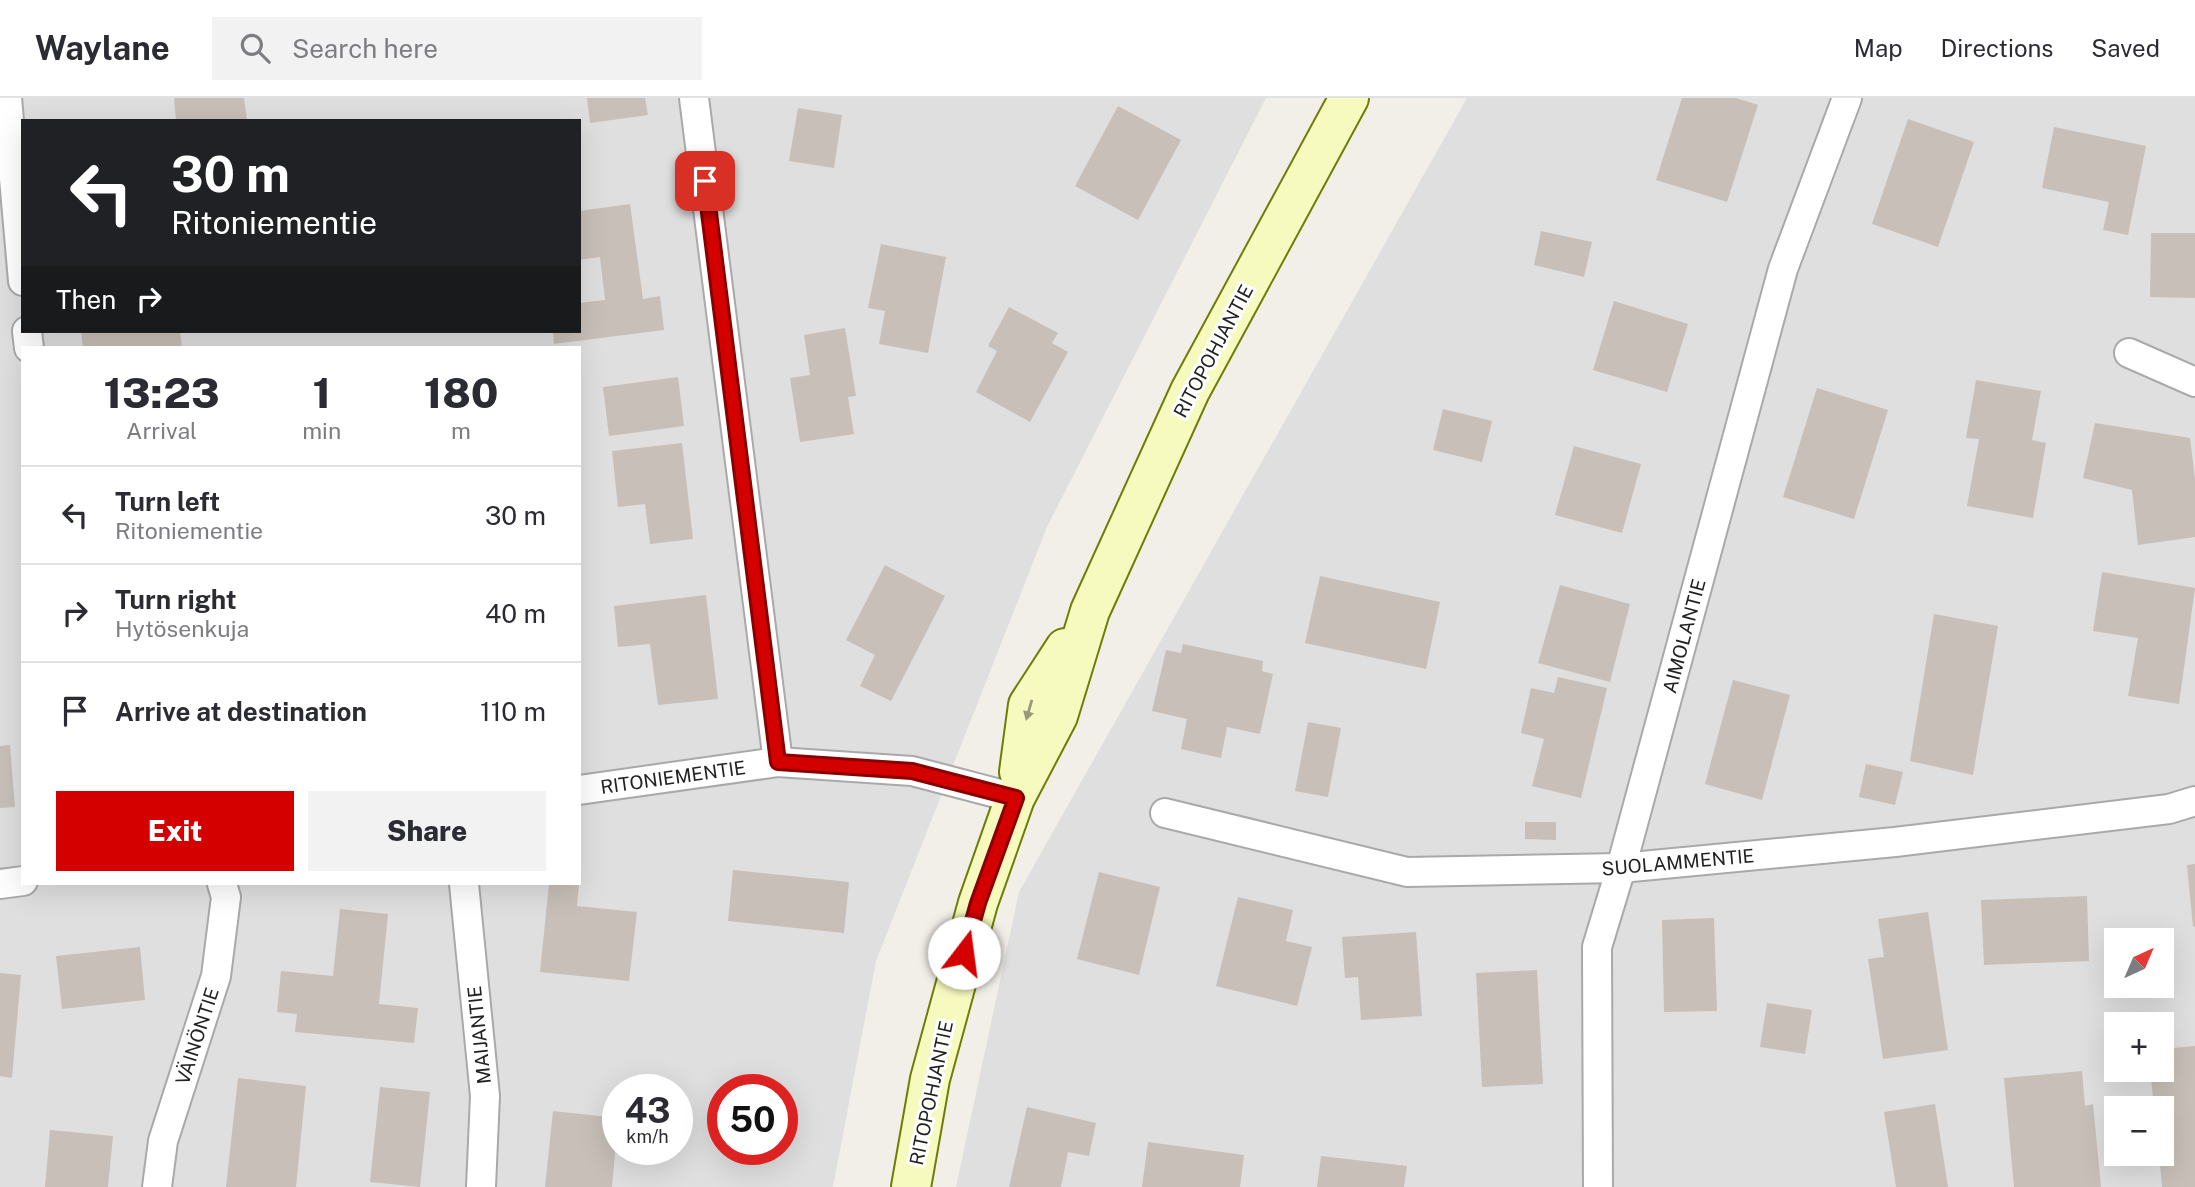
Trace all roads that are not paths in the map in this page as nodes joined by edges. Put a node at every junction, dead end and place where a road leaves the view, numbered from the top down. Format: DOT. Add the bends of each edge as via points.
graph roads {
  1 [pos="7,98"];
  2 [pos="694,98"];
  3 [pos="1349,98"];
  4 [pos="1847,98"];
  5 [pos="21,258"];
  6 [pos="2129,353"];
  7 [pos="2195,382"];
  8 [pos="778,762"];
  9 [pos="581,790"];
  10 [pos="1016,798"];
  11 [pos="2195,801"];
  12 [pos="1165,813"];
  13 [pos="1621,868"];
  14 [pos="21,881"];
  15 [pos="0,884"];
  16 [pos="222,885"];
  17 [pos="464,885"];
  18 [pos="157,1187"];
  19 [pos="481,1187"];
  20 [pos="911,1187"];
  21 [pos="1598,1187"];
  1 -- 5 [label="street"];
  2 -- 8 [label="street"];
  3 -- 10 [label="main road, RITOPOHJANTIE" via="1190,391 1090,611 1058,716"];
  4 -- 13 [label="street, AIMOLANTIE" via="1783,269"];
  6 -- 7 [label="street"];
  8 -- 9 [label="street, RITONIEMENTIE"];
  8 -- 10 [label="street, RITONIEMENTIE" via="912,771"];
  10 -- 20 [label="main road, RITOPOHJANTIE" via="978,903 930,1079"];
  11 -- 13 [label="street, SUOLAMMENTIE" via="2169,809 1923,839"];
  12 -- 13 [label="street, SUOLAMMENTIE" via="1407,872"];
  13 -- 21 [label="street, AIMOLANTIE" via="1597,947"];
  14 -- 15 [label="street"];
  16 -- 18 [label="street, VÄINÖNTIE" via="226,897 216,976 163,1141"];
  17 -- 19 [label="street, MAIJANTIE" via="485,1096"];
}
